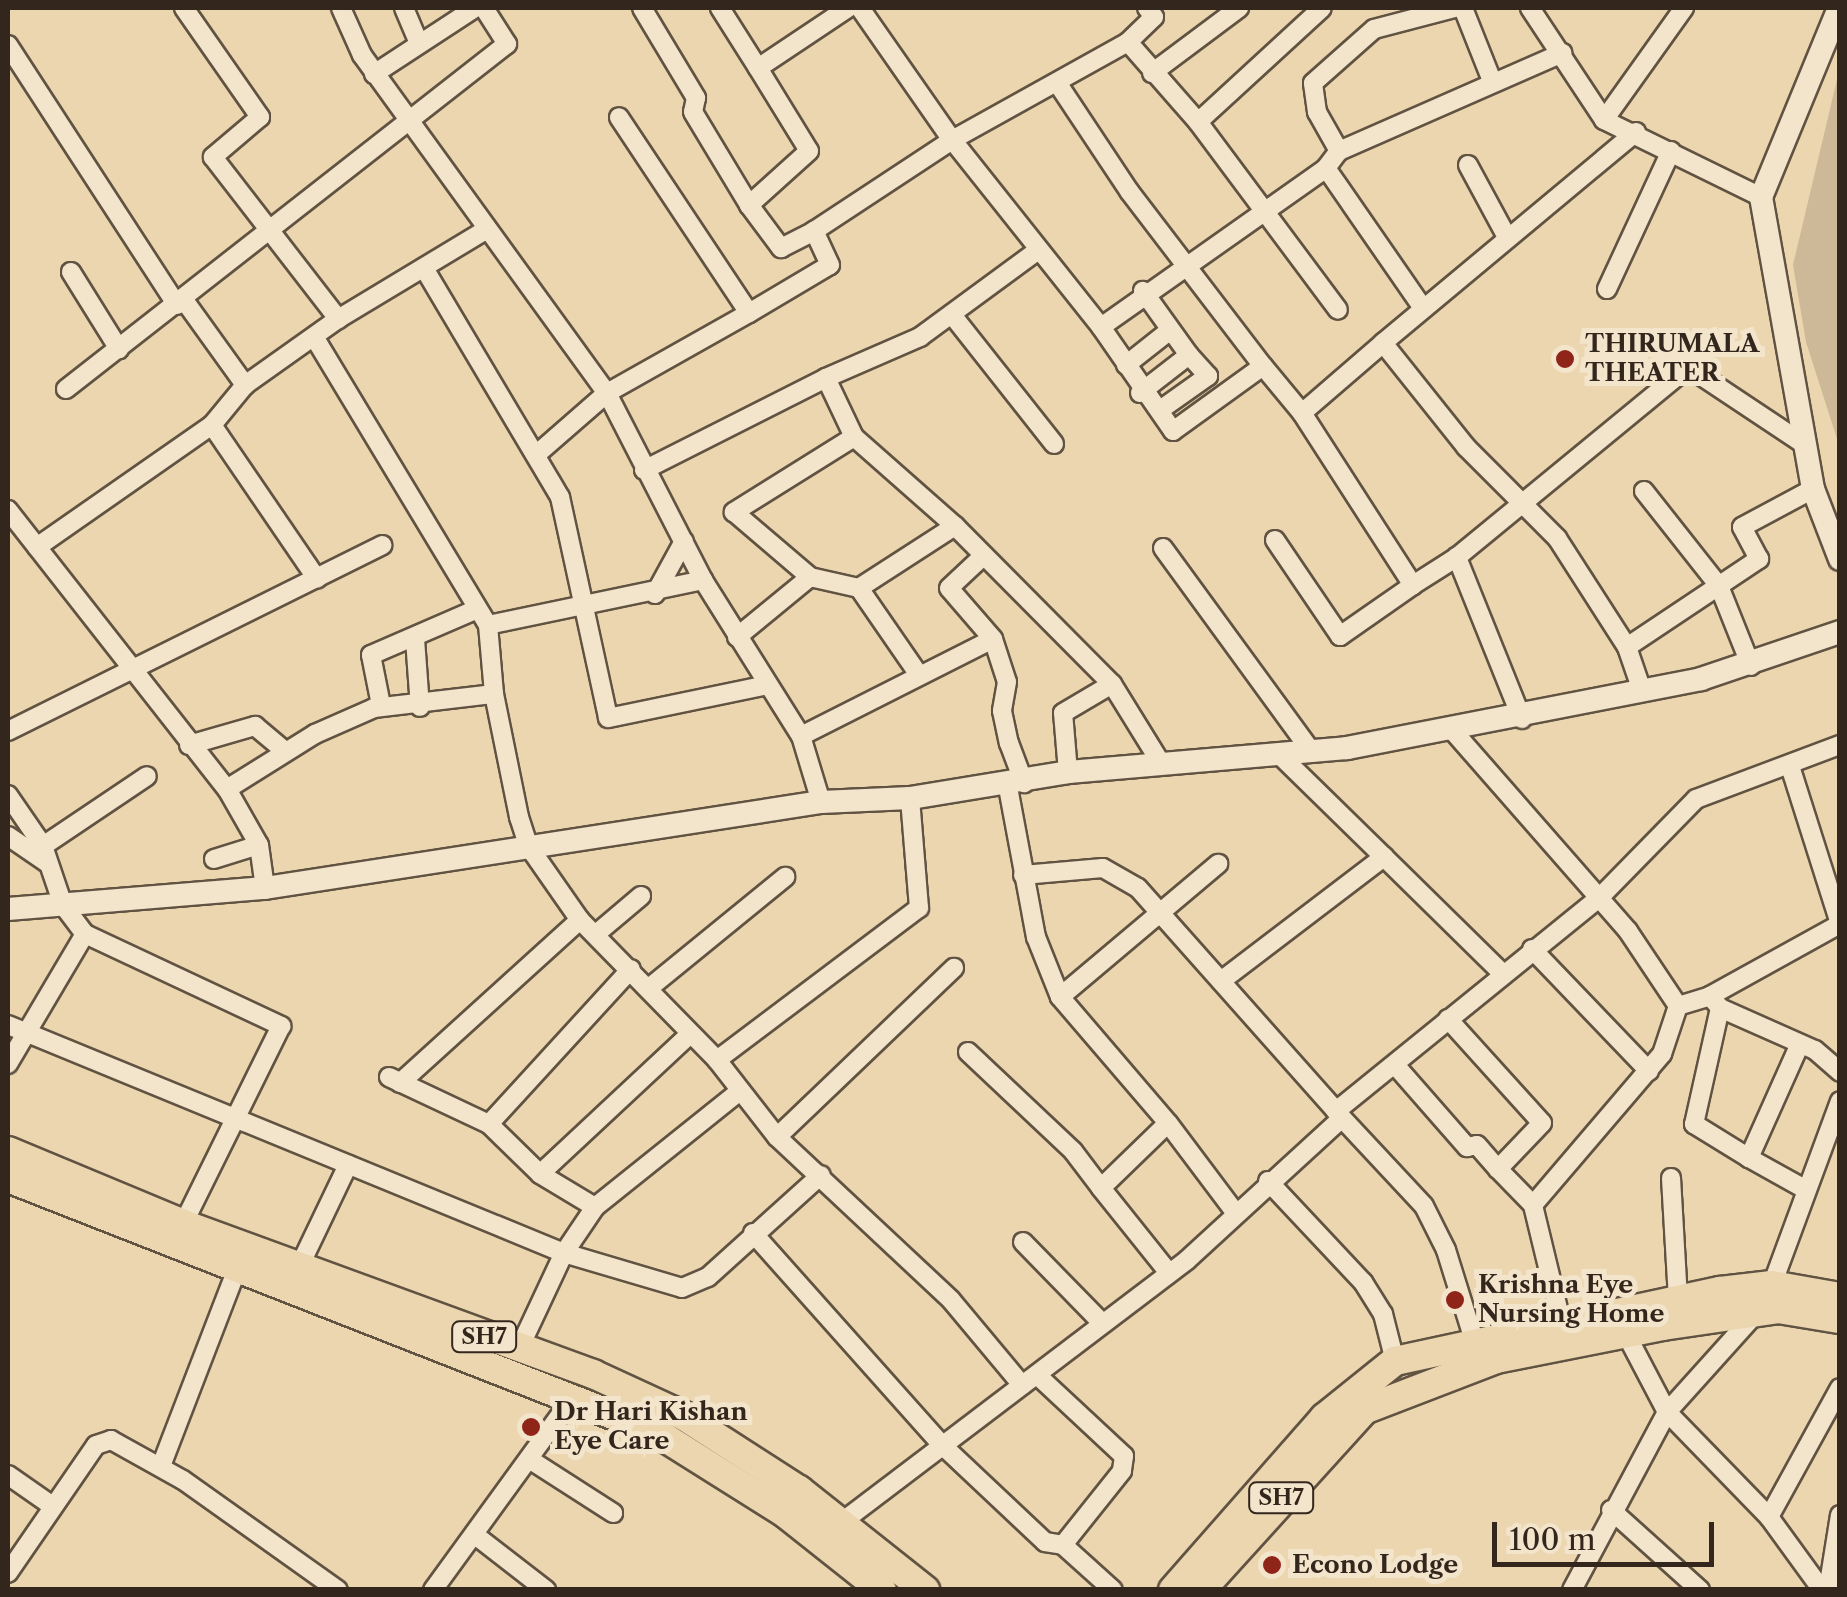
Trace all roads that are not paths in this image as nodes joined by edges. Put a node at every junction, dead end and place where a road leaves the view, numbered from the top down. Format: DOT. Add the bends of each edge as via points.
graph roads {
  1 [pos="184,8"];
  2 [pos="342,8"];
  3 [pos="404,8"];
  4 [pos="642,8"];
  5 [pos="720,8"];
  6 [pos="848,8"];
  7 [pos="860,8"];
  8 [pos="1147,8"];
  9 [pos="1322,8"];
  10 [pos="1454,8"];
  11 [pos="1463,8"];
  12 [pos="1530,8"];
  13 [pos="1684,8"];
  14 [pos="1839,8"];
  15 [pos="486,9"];
  16 [pos="1231,10"];
  17 [pos="1128,42"];
  18 [pos="419,43"];
  19 [pos="8,44"];
  20 [pos="1562,53"];
  21 [pos="758,68"];
  22 [pos="1152,73"];
  23 [pos="374,74"];
  24 [pos="1492,81"];
  25 [pos="1058,84"];
  26 [pos="619,117"];
  27 [pos="406,118"];
  28 [pos="1604,120"];
  29 [pos="1198,122"];
  30 [pos="1636,132"];
  31 [pos="952,140"];
  32 [pos="1338,151"];
  33 [pos="1671,151"];
  34 [pos="1468,165"];
  35 [pos="1326,168"];
  36 [pos="1762,197"];
  37 [pos="749,205"];
  38 [pos="1265,209"];
  39 [pos="266,229"];
  40 [pos="487,229"];
  41 [pos="814,231"];
  42 [pos="1507,238"];
  43 [pos="1037,251"];
  44 [pos="1186,262"];
  45 [pos="424,268"];
  46 [pos="71,272"];
  47 [pos="1607,289"];
  48 [pos="1143,291"];
  49 [pos="180,302"];
  50 [pos="1423,308"];
  51 [pos="1338,310"];
  52 [pos="750,313"];
  53 [pos="953,316"];
  54 [pos="338,318"];
  55 [pos="1101,327"];
  56 [pos="1169,331"];
  57 [pos="316,340"];
  58 [pos="1383,343"];
  59 [pos="118,349"];
  60 [pos="1189,355"];
  61 [pos="1126,365"];
  62 [pos="1263,366"];
  63 [pos="826,378"];
  64 [pos="245,385"];
  65 [pos="66,389"];
  66 [pos="607,393"];
  67 [pos="1140,393"];
  68 [pos="1160,410"];
  69 [pos="1302,413"];
  70 [pos="212,425"];
  71 [pos="854,437"];
  72 [pos="1054,444"];
  73 [pos="1807,446"];
  74 [pos="537,454"];
  75 [pos="644,470"];
  76 [pos="1813,489"];
  77 [pos="1644,491"];
  78 [pos="1522,508"];
  79 [pos="8,510"];
  80 [pos="954,526"];
  81 [pos="1275,540"];
  82 [pos="684,541"];
  83 [pos="382,546"];
  84 [pos="37,547"];
  85 [pos="1163,548"];
  86 [pos="1457,557"];
  87 [pos="982,558"];
  88 [pos="1840,559"];
  89 [pos="810,577"];
  90 [pos="317,579"];
  91 [pos="703,580"];
  92 [pos="1413,585"];
  93 [pos="1719,586"];
  94 [pos="858,588"];
  95 [pos="655,594"];
  96 [pos="581,606"];
  97 [pos="475,610"];
  98 [pos="488,625"];
  99 [pos="1840,632"];
  100 [pos="737,637"];
  101 [pos="414,639"];
  102 [pos="993,639"];
  103 [pos="1627,647"];
  104 [pos="1751,666"];
  105 [pos="131,668"];
  106 [pos="919,675"];
  107 [pos="1112,684"];
  108 [pos="767,685"];
  109 [pos="1641,688"];
  110 [pos="494,694"];
  111 [pos="381,706"];
  112 [pos="420,707"];
  113 [pos="1522,719"];
  114 [pos="8,731"];
  115 [pos="1453,731"];
  116 [pos="801,736"];
  117 [pos="188,745"];
  118 [pos="1840,745"];
  119 [pos="286,752"];
  120 [pos="1312,752"];
  121 [pos="1280,756"];
  122 [pos="1162,765"];
  123 [pos="1790,766"];
  124 [pos="1068,772"];
  125 [pos="147,776"];
  126 [pos="1016,785"];
  127 [pos="226,789"];
  128 [pos="8,795"];
  129 [pos="910,798"];
  130 [pos="820,802"];
  131 [pos="8,836"];
  132 [pos="258,845"];
  133 [pos="529,847"];
  134 [pos="45,854"];
  135 [pos="1384,856"];
  136 [pos="214,859"];
  137 [pos="1218,864"];
  138 [pos="1023,875"];
  139 [pos="785,877"];
  140 [pos="265,888"];
  141 [pos="641,896"];
  142 [pos="1600,897"];
  143 [pos="64,905"];
  144 [pos="8,909"];
  145 [pos="1160,911"];
  146 [pos="580,920"];
  147 [pos="1840,924"];
  148 [pos="86,934"];
  149 [pos="596,934"];
  150 [pos="1532,949"];
  151 [pos="954,968"];
  152 [pos="631,969"];
  153 [pos="1504,974"];
  154 [pos="1221,981"];
  155 [pos="649,988"];
  156 [pos="1060,996"];
  157 [pos="1715,1002"];
  158 [pos="1678,1006"];
  159 [pos="1448,1019"];
  160 [pos="14,1028"];
  161 [pos="690,1034"];
  162 [pos="1800,1046"];
  163 [pos="968,1052"];
  164 [pos="717,1060"];
  165 [pos="8,1064"];
  166 [pos="1396,1066"];
  167 [pos="1648,1071"];
  168 [pos="1840,1072"];
  169 [pos="740,1091"];
  170 [pos="1840,1101"];
  171 [pos="1339,1114"];
  172 [pos="231,1120"];
  173 [pos="1168,1123"];
  174 [pos="489,1124"];
  175 [pos="778,1137"];
  176 [pos="8,1151"];
  177 [pos="1749,1158"];
  178 [pos="348,1165"];
  179 [pos="1498,1170"];
  180 [pos="540,1174"];
  181 [pos="821,1175"];
  182 [pos="8,1178"];
  183 [pos="1671,1178"];
  184 [pos="1268,1181"];
  185 [pos="1101,1188"];
  186 [pos="1805,1189"];
  187 [pos="1534,1205"];
  188 [pos="595,1207"];
  189 [pos="1234,1210"];
  190 [pos="183,1224"];
  191 [pos="754,1233"];
  192 [pos="1023,1242"];
  193 [pos="564,1253"];
  194 [pos="301,1263"];
  195 [pos="236,1272"];
  196 [pos="1169,1273"];
  197 [pos="1772,1285"];
  198 [pos="1840,1297"];
  199 [pos="1678,1301"];
  200 [pos="1758,1311"];
  201 [pos="1840,1318"];
  202 [pos="1100,1322"];
  203 [pos="1561,1322"];
  204 [pos="1626,1334"];
  205 [pos="1474,1340"];
  206 [pos="518,1351"];
  207 [pos="1395,1361"];
  208 [pos="1029,1380"];
  209 [pos="1840,1388"];
  210 [pos="574,1397"];
  211 [pos="1667,1412"];
  212 [pos="941,1444"];
  213 [pos="529,1459"];
  214 [pos="172,1473"];
  215 [pos="8,1474"];
  216 [pos="51,1506"];
  217 [pos="1611,1510"];
  218 [pos="613,1513"];
  219 [pos="1840,1516"];
  220 [pos="1769,1517"];
  221 [pos="842,1522"];
  222 [pos="475,1536"];
  223 [pos="1062,1545"];
  224 [pos="1836,1555"];
  225 [pos="8,1573"];
  226 [pos="338,1590"];
  227 [pos="433,1590"];
  228 [pos="546,1590"];
  229 [pos="882,1590"];
  230 [pos="925,1590"];
  231 [pos="1113,1590"];
  232 [pos="1173,1590"];
  233 [pos="1201,1590"];
  234 [pos="1572,1590"];
  235 [pos="1700,1590"];
  236 [pos="1825,1590"];
  1 -- 39 [label="street" via="260,116 213,157"];
  2 -- 23 [label="street"];
  3 -- 18 [label="street"];
  4 -- 37 [label="street"];
  5 -- 21 [label="street"];
  6 -- 21 [label="street"];
  7 -- 31 [label="street"];
  8 -- 17 [label="street" via="1154,18"];
  9 -- 29 [label="street"];
  10 -- 32 [label="street" via="1374,28 1313,83 1318,112"];
  11 -- 24 [label="street"];
  12 -- 20 [label="street"];
  13 -- 28 [label="street"];
  14 -- 36 [label="street"];
  15 -- 18 [label="street"];
  15 -- 27 [label="street" via="507,44"];
  16 -- 22 [label="street"];
  17 -- 22 [label="street"];
  17 -- 25 [label="street"];
  18 -- 23 [label="street"];
  19 -- 49 [label="street"];
  20 -- 24 [label="street"];
  20 -- 28 [label="street"];
  21 -- 37 [label="street" via="808,150"];
  22 -- 29 [label="street"];
  23 -- 27 [label="street"];
  24 -- 32 [label="street" via="1482,93"];
  25 -- 31 [label="street"];
  25 -- 44 [label="street"];
  26 -- 52 [label="street"];
  27 -- 39 [label="street"];
  27 -- 40 [label="street"];
  28 -- 30 [label="street"];
  29 -- 38 [label="street"];
  30 -- 33 [label="street"];
  30 -- 42 [label="street"];
  31 -- 41 [label="street"];
  31 -- 43 [label="street"];
  32 -- 35 [label="street"];
  33 -- 36 [label="street"];
  33 -- 47 [label="street"];
  34 -- 42 [label="street"];
  35 -- 38 [label="street"];
  35 -- 50 [label="street"];
  36 -- 73 [label="street"];
  37 -- 41 [label="street" via="781,248"];
  38 -- 44 [label="street"];
  38 -- 51 [label="street"];
  39 -- 49 [label="street"];
  39 -- 54 [label="street"];
  40 -- 45 [label="street"];
  40 -- 66 [label="street"];
  41 -- 52 [label="street" via="830,265"];
  42 -- 50 [label="street"];
  43 -- 53 [label="street"];
  43 -- 55 [label="street"];
  44 -- 48 [label="street"];
  44 -- 62 [label="street"];
  45 -- 54 [label="street"];
  45 -- 74 [label="street"];
  46 -- 59 [label="street"];
  48 -- 55 [label="street"];
  48 -- 56 [label="street"];
  49 -- 59 [label="street"];
  49 -- 64 [label="street"];
  50 -- 58 [label="street"];
  52 -- 66 [label="street"];
  53 -- 63 [label="street"];
  53 -- 72 [label="street"];
  54 -- 57 [label="street"];
  55 -- 61 [label="street"];
  56 -- 60 [label="street"];
  56 -- 61 [label="street"];
  57 -- 64 [label="street"];
  57 -- 97 [label="street"];
  58 -- 69 [label="street"];
  58 -- 78 [label="street"];
  59 -- 65 [label="street"];
  60 -- 67 [label="street"];
  60 -- 68 [label="street" via="1208,376"];
  61 -- 67 [label="street"];
  62 -- 68 [label="street" via="1173,431"];
  62 -- 69 [label="street"];
  63 -- 71 [label="street"];
  63 -- 75 [label="street"];
  64 -- 70 [label="street"];
  66 -- 74 [label="street"];
  66 -- 75 [label="street"];
  67 -- 68 [label="street"];
  69 -- 92 [label="street"];
  70 -- 84 [label="street"];
  70 -- 90 [label="street"];
  71 -- 80 [label="street"];
  71 -- 89 [label="street" via="734,512"];
  73 -- 76 [label="street"];
  73 -- 78 [label="street" via="1688,367"];
  74 -- 96 [label="street" via="570,526"];
  75 -- 82 [label="street"];
  76 -- 88 [label="street"];
  76 -- 93 [label="street" via="1742,528 1759,559"];
  77 -- 93 [label="street"];
  78 -- 86 [label="street"];
  78 -- 103 [label="street" via="1557,538"];
  79 -- 84 [label="street"];
  80 -- 87 [label="street"];
  80 -- 94 [label="street"];
  81 -- 92 [label="street" via="1340,636"];
  82 -- 91 [label="street"];
  82 -- 95 [label="street"];
  83 -- 90 [label="street"];
  84 -- 105 [label="street"];
  85 -- 120 [label="street"];
  86 -- 92 [label="street"];
  86 -- 113 [label="street"];
  87 -- 102 [label="street" via="948,588"];
  87 -- 107 [label="street"];
  89 -- 94 [label="street"];
  89 -- 100 [label="street"];
  90 -- 105 [label="street"];
  91 -- 95 [label="street"];
  91 -- 100 [label="street"];
  93 -- 103 [label="street"];
  93 -- 104 [label="street"];
  94 -- 106 [label="street"];
  95 -- 96 [label="street"];
  96 -- 98 [label="street"];
  96 -- 108 [label="street" via="608,718"];
  97 -- 98 [label="street"];
  97 -- 101 [label="street"];
  98 -- 110 [label="street"];
  99 -- 104 [label="street"];
  100 -- 108 [label="street"];
  101 -- 111 [label="street" via="372,655"];
  101 -- 112 [label="street"];
  102 -- 106 [label="street"];
  102 -- 126 [label="street" via="1007,682 1002,710"];
  103 -- 109 [label="street"];
  104 -- 109 [label="street"];
  105 -- 114 [label="street"];
  105 -- 117 [label="street"];
  106 -- 116 [label="street"];
  107 -- 122 [label="street"];
  107 -- 124 [label="street" via="1064,713"];
  108 -- 116 [label="street"];
  109 -- 113 [label="street"];
  110 -- 112 [label="street"];
  110 -- 133 [label="street"];
  111 -- 112 [label="street"];
  111 -- 119 [label="street"];
  113 -- 115 [label="street"];
  115 -- 120 [label="street"];
  115 -- 142 [label="street"];
  116 -- 130 [label="street"];
  117 -- 119 [label="street" via="255,726"];
  117 -- 127 [label="street"];
  118 -- 123 [label="street"];
  119 -- 127 [label="street"];
  120 -- 121 [label="street"];
  121 -- 122 [label="street"];
  121 -- 135 [label="street"];
  122 -- 124 [label="street"];
  123 -- 142 [label="street" via="1736,779 1696,799"];
  123 -- 147 [label="street"];
  124 -- 126 [label="street"];
  125 -- 134 [label="street"];
  126 -- 129 [label="street"];
  126 -- 138 [label="street"];
  127 -- 132 [label="street"];
  128 -- 134 [label="street"];
  129 -- 130 [label="street"];
  129 -- 164 [label="street" via="919,908"];
  130 -- 133 [label="street"];
  131 -- 134 [label="street"];
  132 -- 136 [label="street"];
  132 -- 140 [label="street"];
  133 -- 140 [label="street"];
  133 -- 146 [label="street"];
  134 -- 143 [label="street"];
  135 -- 153 [label="street"];
  135 -- 154 [label="street"];
  137 -- 145 [label="street"];
  138 -- 145 [label="street" via="1103,868 1138,888"];
  138 -- 156 [label="street" via="1036,936"];
  139 -- 155 [label="street"];
  140 -- 143 [label="street"];
  141 -- 149 [label="street"];
  142 -- 150 [label="street"];
  142 -- 158 [label="street"];
  143 -- 144 [label="street"];
  143 -- 148 [label="street"];
  145 -- 154 [label="street"];
  145 -- 156 [label="street"];
  146 -- 149 [label="street"];
  146 -- 174 [label="street" via="395,1080"];
  147 -- 157 [label="street"];
  148 -- 160 [label="street"];
  148 -- 172 [label="street" via="281,1026"];
  149 -- 152 [label="street"];
  150 -- 153 [label="street"];
  150 -- 167 [label="street"];
  151 -- 175 [label="street"];
  152 -- 155 [label="street"];
  152 -- 174 [label="street"];
  153 -- 159 [label="street"];
  154 -- 171 [label="street"];
  155 -- 161 [label="street"];
  156 -- 173 [label="street"];
  157 -- 158 [label="street"];
  157 -- 162 [label="street"];
  157 -- 177 [label="street" via="1694,1124"];
  158 -- 167 [label="street" via="1662,1054"];
  159 -- 166 [label="street"];
  159 -- 179 [label="street" via="1542,1123"];
  160 -- 165 [label="street"];
  160 -- 172 [label="street"];
  161 -- 164 [label="street"];
  161 -- 180 [label="street"];
  162 -- 168 [label="street"];
  162 -- 177 [label="street"];
  163 -- 185 [label="street" via="1073,1151"];
  164 -- 169 [label="street"];
  166 -- 171 [label="street"];
  166 -- 179 [label="street" via="1467,1147 1476,1145"];
  167 -- 187 [label="street"];
  169 -- 175 [label="street"];
  169 -- 188 [label="street"];
  170 -- 186 [label="street"];
  171 -- 184 [label="street"];
  171 -- 205 [label="street" via="1424,1206 1446,1250"];
  172 -- 178 [label="street"];
  172 -- 190 [label="street"];
  173 -- 185 [label="street"];
  173 -- 189 [label="street"];
  174 -- 180 [label="street"];
  175 -- 181 [label="street"];
  176 -- 190 [label="main road, SH7"];
  177 -- 186 [label="street"];
  178 -- 193 [label="street"];
  178 -- 194 [label="street"];
  179 -- 187 [label="street"];
  180 -- 188 [label="street"];
  181 -- 191 [label="street"];
  181 -- 208 [label="street"];
  182 -- 195 [label="main road, SH7"];
  183 -- 199 [label="street"];
  184 -- 189 [label="street"];
  184 -- 207 [label="street" via="1363,1282 1383,1314"];
  185 -- 196 [label="street"];
  186 -- 197 [label="street"];
  187 -- 203 [label="street"];
  188 -- 193 [label="street"];
  189 -- 196 [label="street"];
  190 -- 194 [label="main road, SH7"];
  191 -- 193 [label="street" via="708,1276 682,1288"];
  191 -- 212 [label="street"];
  192 -- 202 [label="street"];
  193 -- 206 [label="street"];
  194 -- 206 [label="main road, SH7"];
  195 -- 210 [label="main road, SH7"];
  195 -- 214 [label="street"];
  196 -- 202 [label="street"];
  197 -- 198 [label="main road, SH7"];
  197 -- 199 [label="main road, SH7"];
  199 -- 203 [label="main road, SH7"];
  200 -- 201 [label="main road, SH7"];
  200 -- 204 [label="main road, SH7"];
  200 -- 211 [label="street"];
  202 -- 208 [label="street"];
  203 -- 205 [label="main road, SH7"];
  204 -- 211 [label="street"];
  204 -- 233 [label="main road, SH7" via="1496,1359 1364,1410"];
  205 -- 207 [label="main road, SH7"];
  206 -- 221 [label="main road, SH7" via="594,1374 684,1416"];
  207 -- 232 [label="main road, SH7" via="1324,1418"];
  208 -- 212 [label="street"];
  208 -- 223 [label="street" via="1124,1456 1122,1470"];
  209 -- 220 [label="street"];
  210 -- 213 [label="street"];
  210 -- 229 [label="main road, SH7" via="656,1432 728,1474"];
  211 -- 217 [label="street"];
  211 -- 220 [label="street"];
  212 -- 221 [label="street"];
  212 -- 223 [label="street" via="1037,1535"];
  213 -- 218 [label="street"];
  213 -- 222 [label="street"];
  214 -- 216 [label="street" via="111,1440 96,1445"];
  214 -- 226 [label="street"];
  215 -- 216 [label="street"];
  216 -- 225 [label="street"];
  217 -- 234 [label="street"];
  217 -- 235 [label="street"];
  219 -- 224 [label="street"];
  220 -- 236 [label="street"];
  221 -- 230 [label="main road, SH7"];
  222 -- 227 [label="street"];
  222 -- 228 [label="street"];
  223 -- 231 [label="street"];
  224 -- 236 [label="street"];
}
